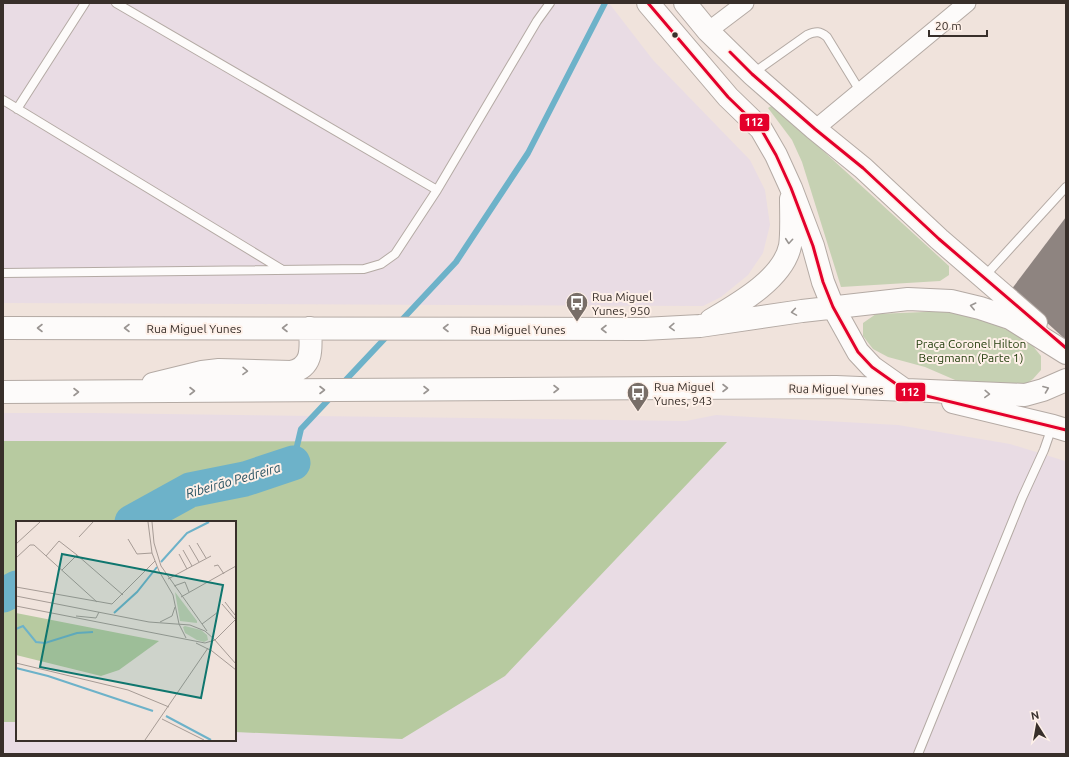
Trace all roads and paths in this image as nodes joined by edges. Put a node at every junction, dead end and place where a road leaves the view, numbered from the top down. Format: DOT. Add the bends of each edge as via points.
graph roads {
  1 [pos="85,3"];
  2 [pos="116,3"];
  3 [pos="550,3"];
  4 [pos="648,3"];
  5 [pos="685,3"];
  6 [pos="745,3"];
  7 [pos="967,3"];
  8 [pos="708,31"];
  9 [pos="752,74"];
  10 [pos="860,91"];
  11 [pos="3,100"];
  12 [pos="18,109"];
  13 [pos="816,129"];
  14 [pos="1066,187"];
  15 [pos="791,188"];
  16 [pos="437,190"];
  17 [pos="281,270"];
  18 [pos="3,272"];
  19 [pos="984,277"];
  20 [pos="832,307"];
  21 [pos="700,326"];
  22 [pos="3,328"];
  23 [pos="310,328"];
  24 [pos="1066,348"];
  25 [pos="1066,352"];
  26 [pos="1066,380"];
  27 [pos="906,391"];
  28 [pos="3,392"];
  29 [pos="125,392"];
  30 [pos="1060,428"];
  31 [pos="918,754"];
  1 -- 12 [label="lane"];
  2 -- 16 [label="lane"];
  3 -- 16 [label="lane"];
  4 -- 15 [label="main road" via="728,97 761,129"];
  5 -- 8 [label="main road"];
  6 -- 8 [label="street"];
  7 -- 10 [label="street"];
  8 -- 9 [label="main road"];
  9 -- 10 [label="lane" via="807,35 822,32"];
  9 -- 13 [label="main road"];
  10 -- 13 [label="street"];
  11 -- 12 [label="lane"];
  12 -- 17 [label="lane"];
  13 -- 19 [label="main road"];
  14 -- 19 [label="lane"];
  15 -- 20 [label="main road"];
  15 -- 21 [label="main road, one-way" via="790,246 782,265 771,278 735,306"];
  16 -- 17 [label="lane" via="395,254 381,264 364,269"];
  17 -- 18 [label="lane"];
  19 -- 24 [label="main road"];
  20 -- 21 [label="main road, Rua Miguel Yunes, one-way"];
  25 -- 20 [label="main road, Rua Miguel Yunes, one-way" via="1010,318 951,301 908,299"];
  20 -- 27 [label="main road" via="858,352 872,367"];
  21 -- 23 [label="main road, Rua Miguel Yunes, one-way" via="643,329"];
  23 -- 22 [label="main road, Rua Miguel Yunes, one-way"];
  29 -- 23 [label="main road, one-way" via="202,372 299,370 312,352"];
  27 -- 26 [label="main road, Rua Miguel Yunes, one-way" via="1025,395"];
  29 -- 27 [label="main road, Rua Miguel Yunes, one-way" via="828,387"];
  27 -- 30 [label="main road"];
  28 -- 29 [label="main road, Rua Miguel Yunes, one-way"];
  30 -- 31 [label="lane" via="1044,450 1019,505"];
}
